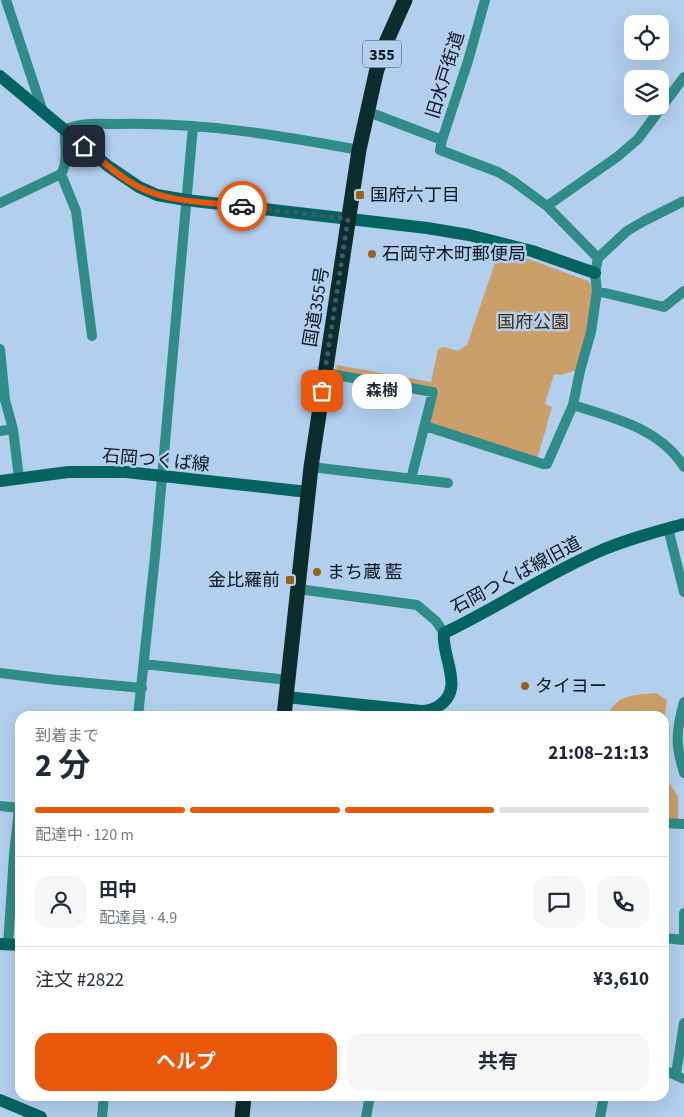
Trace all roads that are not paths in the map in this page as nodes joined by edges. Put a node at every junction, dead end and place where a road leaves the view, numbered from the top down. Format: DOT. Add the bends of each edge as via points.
graph roads {
  1 [pos="6,0"];
  2 [pos="405,0"];
  3 [pos="485,0"];
  4 [pos="684,77"];
  5 [pos="1,78"];
  6 [pos="366,111"];
  7 [pos="43,112"];
  8 [pos="193,126"];
  9 [pos="65,130"];
  10 [pos="442,140"];
  11 [pos="359,150"];
  12 [pos="61,174"];
  13 [pos="186,200"];
  14 [pos="684,201"];
  15 [pos="0,203"];
  16 [pos="547,206"];
  17 [pos="348,219"];
  18 [pos="598,258"];
  19 [pos="596,273"];
  20 [pos="598,291"];
  21 [pos="684,291"];
  22 [pos="92,336"];
  23 [pos="0,348"];
  24 [pos="325,373"];
  25 [pos="572,405"];
  26 [pos="425,426"];
  27 [pos="13,429"];
  28 [pos="0,431"];
  29 [pos="311,467"];
  30 [pos="684,467"];
  31 [pos="161,476"];
  32 [pos="19,478"];
  33 [pos="410,480"];
  34 [pos="0,481"];
  35 [pos="448,483"];
  36 [pos="308,492"];
  37 [pos="684,524"];
  38 [pos="668,528"];
  39 [pos="298,589"];
  40 [pos="684,592"];
  41 [pos="444,633"];
  42 [pos="144,664"];
  43 [pos="0,673"];
  44 [pos="288,680"];
  45 [pos="142,688"];
  46 [pos="286,697"];
  47 [pos="684,702"];
  48 [pos="139,711"];
  49 [pos="285,711"];
  50 [pos="422,711"];
  51 [pos="435,711"];
  52 [pos="684,773"];
  53 [pos="0,806"];
  54 [pos="15,808"];
  55 [pos="669,823"];
  56 [pos="684,824"];
  57 [pos="15,846"];
  58 [pos="684,913"];
  59 [pos="669,938"];
  60 [pos="684,940"];
  61 [pos="9,945"];
  62 [pos="684,1023"];
  63 [pos="680,1077"];
  64 [pos="0,1100"];
  65 [pos="104,1101"];
  66 [pos="244,1101"];
  67 [pos="369,1101"];
  68 [pos="603,1101"];
  69 [pos="41,1117"];
  70 [pos="102,1117"];
  71 [pos="242,1117"];
  72 [pos="366,1117"];
  73 [pos="600,1117"];
  1 -- 7 [label="street"];
  2 -- 6 [label="highway, 国道355号 / 355" via="384,47"];
  3 -- 10 [label="street, 旧水戸街道"];
  4 -- 16 [label="street" via="634,143"];
  5 -- 7 [label="street"];
  6 -- 10 [label="street, 旧水戸街道"];
  6 -- 11 [label="highway, 国道355号 / 355"];
  7 -- 9 [label="street"];
  8 -- 9 [label="street" via="75,125"];
  8 -- 11 [label="street" via="276,135"];
  8 -- 13 [label="street"];
  9 -- 12 [label="street" via="65,163"];
  9 -- 13 [label="street" via="139,187"];
  10 -- 16 [label="street" via="440,150 498,172"];
  11 -- 17 [label="highway, 国道355号 / 355"];
  12 -- 15 [label="street"];
  12 -- 22 [label="street" via="76,212"];
  13 -- 17 [label="street"];
  13 -- 31 [label="street"];
  14 -- 18 [label="street" via="627,232"];
  16 -- 18 [label="street"];
  17 -- 19 [label="street" via="427,228 500,242"];
  17 -- 24 [label="highway, 国道355号 / 355"];
  18 -- 19 [label="street"];
  19 -- 20 [label="street"];
  20 -- 21 [label="street" via="664,307"];
  20 -- 25 [label="street"];
  23 -- 27 [label="street" via="5,400"];
  24 -- 26 [label="street" via="433,392"];
  24 -- 29 [label="highway, 国道355号 / 355"];
  25 -- 26 [label="street" via="545,465"];
  25 -- 30 [label="street" via="639,428 664,444"];
  26 -- 33 [label="street"];
  27 -- 28 [label="street"];
  27 -- 32 [label="street"];
  29 -- 33 [label="street"];
  29 -- 36 [label="highway, 国道355号 / 355"];
  31 -- 32 [label="street, 石岡つくば線" via="68,472"];
  31 -- 36 [label="street, 石岡つくば線"];
  31 -- 42 [label="street"];
  32 -- 34 [label="street, 石岡つくば線"];
  33 -- 35 [label="street"];
  36 -- 39 [label="highway, 国道355号 / 355"];
  37 -- 38 [label="street, 石岡つくば線旧道"];
  38 -- 40 [label="street"];
  38 -- 41 [label="street, 石岡つくば線旧道" via="598,551"];
  39 -- 41 [label="street" via="417,605 436,621"];
  39 -- 44 [label="highway, 国道355号 / 355"];
  41 -- 51 [label="street, 石岡つくば線旧道" via="451,689 447,699"];
  42 -- 44 [label="street"];
  42 -- 45 [label="street"];
  43 -- 45 [label="street"];
  44 -- 46 [label="highway, 国道355号 / 355"];
  45 -- 48 [label="street"];
  46 -- 49 [label="highway, 国道355号 / 355"];
  46 -- 50 [label="street, 石岡つくば線旧道"];
  47 -- 52 [label="street" via="676,743"];
  53 -- 54 [label="street"];
  55 -- 56 [label="street"];
  57 -- 61 [label="street"];
  58 -- 60 [label="street"];
  59 -- 60 [label="street"];
  62 -- 63 [label="street"];
  64 -- 69 [label="street"];
  65 -- 70 [label="street"];
  66 -- 71 [label="highway"];
  67 -- 72 [label="street"];
  68 -- 73 [label="street"];
}
